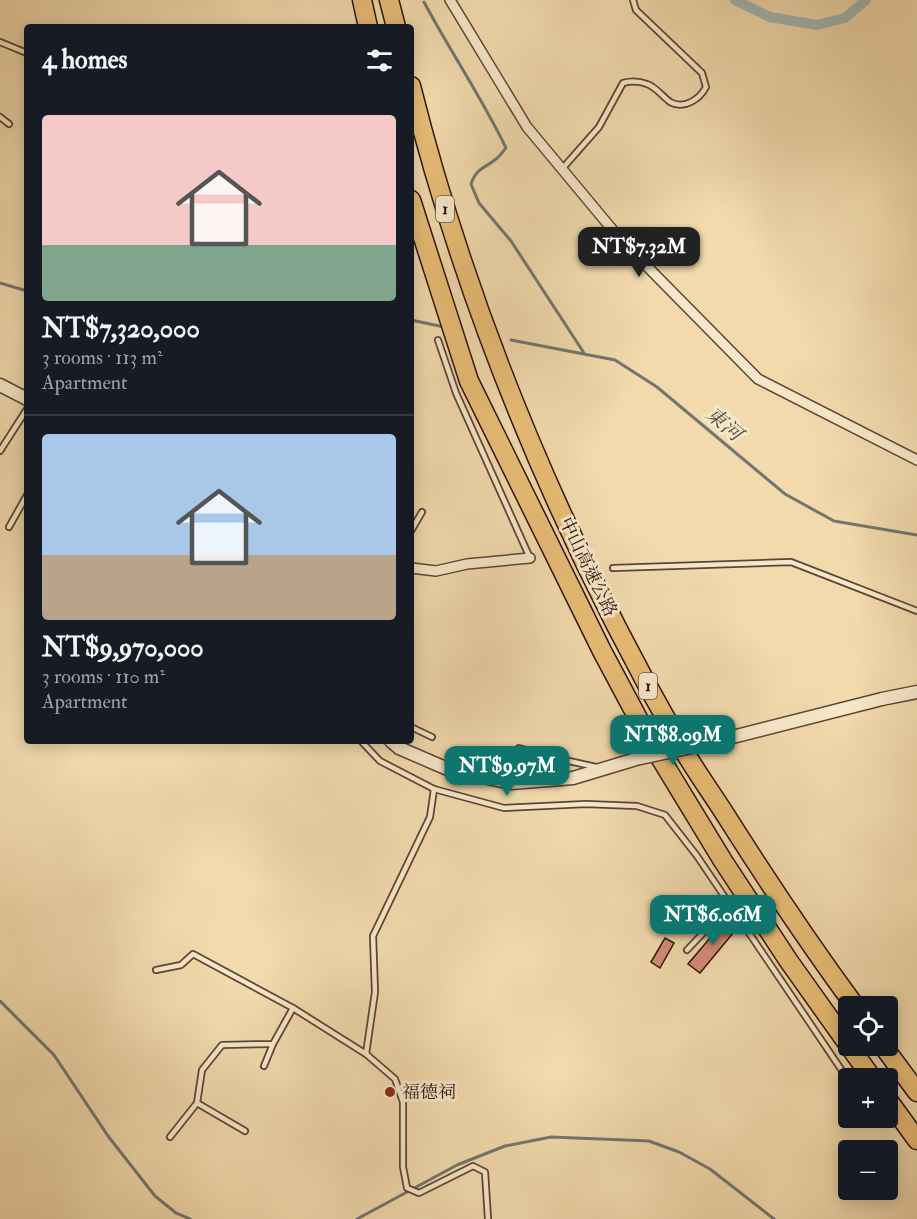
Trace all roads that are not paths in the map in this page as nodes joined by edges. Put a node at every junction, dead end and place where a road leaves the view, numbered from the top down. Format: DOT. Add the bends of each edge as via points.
graph roads {
  1 [pos="362,0"];
  2 [pos="389,0"];
  3 [pos="450,0"];
  4 [pos="633,0"];
  5 [pos="367,24"];
  6 [pos="395,24"];
  7 [pos="0,42"];
  8 [pos="24,51"];
  9 [pos="414,97"];
  10 [pos="0,117"];
  11 [pos="9,124"];
  12 [pos="562,169"];
  13 [pos="414,211"];
  14 [pos="447,332"];
  15 [pos="0,385"];
  16 [pos="24,397"];
  17 [pos="24,414"];
  18 [pos="0,451"];
  19 [pos="917,460"];
  20 [pos="24,500"];
  21 [pos="422,512"];
  22 [pos="414,526"];
  23 [pos="9,527"];
  24 [pos="530,558"];
  25 [pos="414,568"];
  26 [pos="613,568"];
  27 [pos="917,610"];
  28 [pos="917,692"];
  29 [pos="414,728"];
  30 [pos="432,737"];
  31 [pos="364,744"];
  32 [pos="394,744"];
  33 [pos="519,748"];
  34 [pos="605,768"];
  35 [pos="434,789"];
  36 [pos="729,906"];
  37 [pos="687,950"];
  38 [pos="156,970"];
  39 [pos="848,996"];
  40 [pos="293,1008"];
  41 [pos="273,1044"];
  42 [pos="366,1054"];
  43 [pos="890,1056"];
  44 [pos="264,1066"];
  45 [pos="839,1068"];
  46 [pos="866,1068"];
  47 [pos="917,1092"];
  48 [pos="197,1104"];
  49 [pos="898,1114"];
  50 [pos="245,1131"];
  51 [pos="170,1137"];
  52 [pos="917,1140"];
  53 [pos="488,1219"];
  1 -- 5 [label="highway"];
  2 -- 6 [label="highway"];
  3 -- 12 [label="street" via="527,127"];
  4 -- 12 [label="lane" via="636,10 702,74 706,87 701,96 688,104 673,104 648,84 623,83 599,127"];
  7 -- 8 [label="lane"];
  9 -- 39 [label="highway, 中山高速公路 / 1" via="445,207 488,335 528,438 576,542 681,746"];
  10 -- 11 [label="lane"];
  12 -- 19 [label="street" via="621,240 758,379"];
  13 -- 14 [label="highway, 中山高速公路 / 1"];
  14 -- 24 [label="lane" via="456,393"];
  14 -- 46 [label="highway, 中山高速公路 / 1" via="650,741 788,960"];
  15 -- 16 [label="street"];
  17 -- 18 [label="lane"];
  20 -- 23 [label="lane"];
  21 -- 22 [label="lane"];
  24 -- 25 [label="street" via="436,571"];
  26 -- 27 [label="lane" via="791,562"];
  28 -- 34 [label="street, bridge"];
  29 -- 30 [label="lane"];
  31 -- 35 [label="lane" via="380,761"];
  32 -- 34 [label="street" via="450,770 511,783 573,778"];
  33 -- 34 [label="lane"];
  35 -- 36 [label="lane" via="504,808 637,806 665,815"];
  35 -- 42 [label="lane" via="430,817 373,936 375,992"];
  36 -- 37 [label="lane"];
  36 -- 45 [label="lane"];
  38 -- 40 [label="lane" via="181,964 193,954"];
  40 -- 41 [label="lane"];
  40 -- 42 [label="lane"];
  41 -- 44 [label="lane"];
  41 -- 48 [label="lane" via="222,1045 202,1070"];
  42 -- 53 [label="lane" via="396,1079 403,1102 403,1167 407,1188 418,1193 472,1166 485,1172"];
  43 -- 47 [label="highway"];
  48 -- 50 [label="lane"];
  48 -- 51 [label="lane"];
  49 -- 52 [label="highway"];
}
